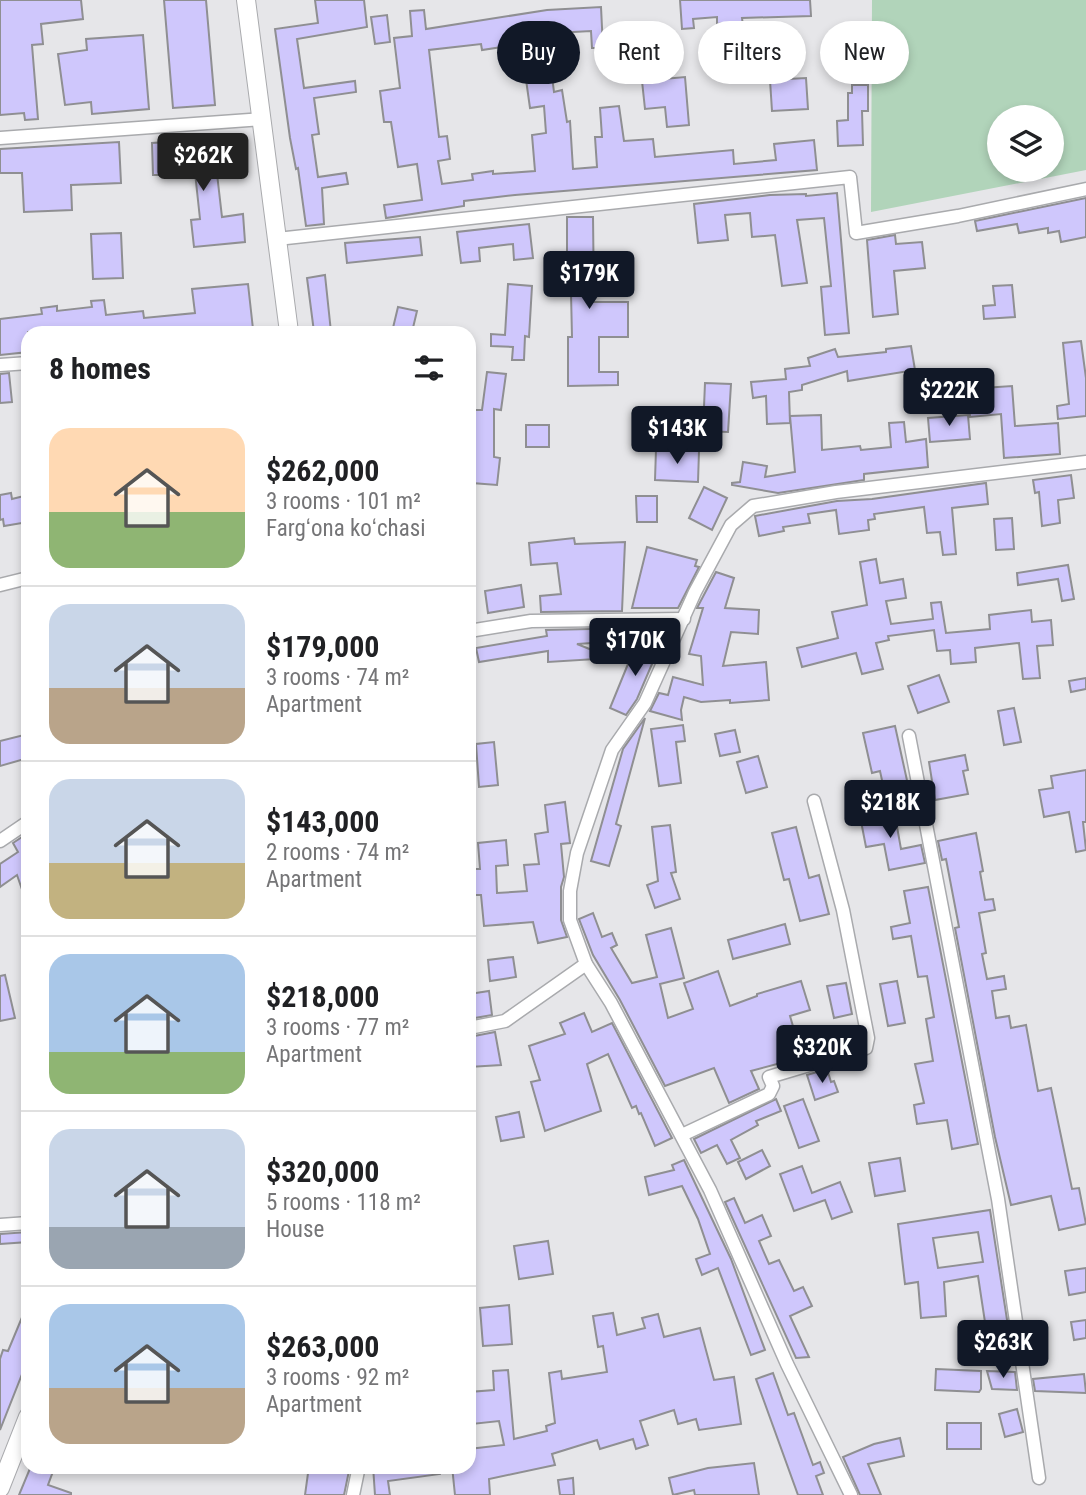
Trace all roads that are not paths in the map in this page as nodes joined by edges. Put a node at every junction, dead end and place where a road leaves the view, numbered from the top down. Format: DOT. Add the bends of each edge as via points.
graph roads {
  1 [pos="246,0"];
  2 [pos="262,119"];
  3 [pos="0,138"];
  4 [pos="1086,189"];
  5 [pos="277,239"];
  6 [pos="288,326"];
  7 [pos="21,364"];
  8 [pos="0,366"];
  9 [pos="1086,462"];
  10 [pos="21,580"];
  11 [pos="0,585"];
  12 [pos="684,619"];
  13 [pos="476,630"];
  14 [pos="909,736"];
  15 [pos="814,800"];
  16 [pos="21,827"];
  17 [pos="0,841"];
  18 [pos="586,964"];
  19 [pos="476,1027"];
  20 [pos="682,1135"];
  21 [pos="21,1224"];
  22 [pos="0,1225"];
  23 [pos="21,1436"];
  24 [pos="358,1474"];
  25 [pos="1039,1478"];
  26 [pos="0,1488"];
  27 [pos="354,1495"];
  28 [pos="851,1495"];
  1 -- 2 [label="street"];
  2 -- 3 [label="street"];
  2 -- 5 [label="street"];
  4 -- 5 [label="street" via="856,233 850,177"];
  5 -- 6 [label="street"];
  7 -- 8 [label="street"];
  9 -- 12 [label="street" via="753,506 731,525"];
  10 -- 11 [label="street"];
  12 -- 13 [label="street" via="531,621"];
  12 -- 18 [label="street" via="645,703 612,750 577,853 570,920"];
  14 -- 25 [label="street" via="998,1199"];
  15 -- 20 [label="street" via="843,910 868,1038 866,1048 769,1077 773,1086 769,1094"];
  16 -- 17 [label="street"];
  18 -- 19 [label="street" via="505,1021"];
  18 -- 20 [label="street"];
  20 -- 28 [label="street"];
  21 -- 22 [label="street"];
  23 -- 26 [label="street"];
  24 -- 27 [label="street"];
}
